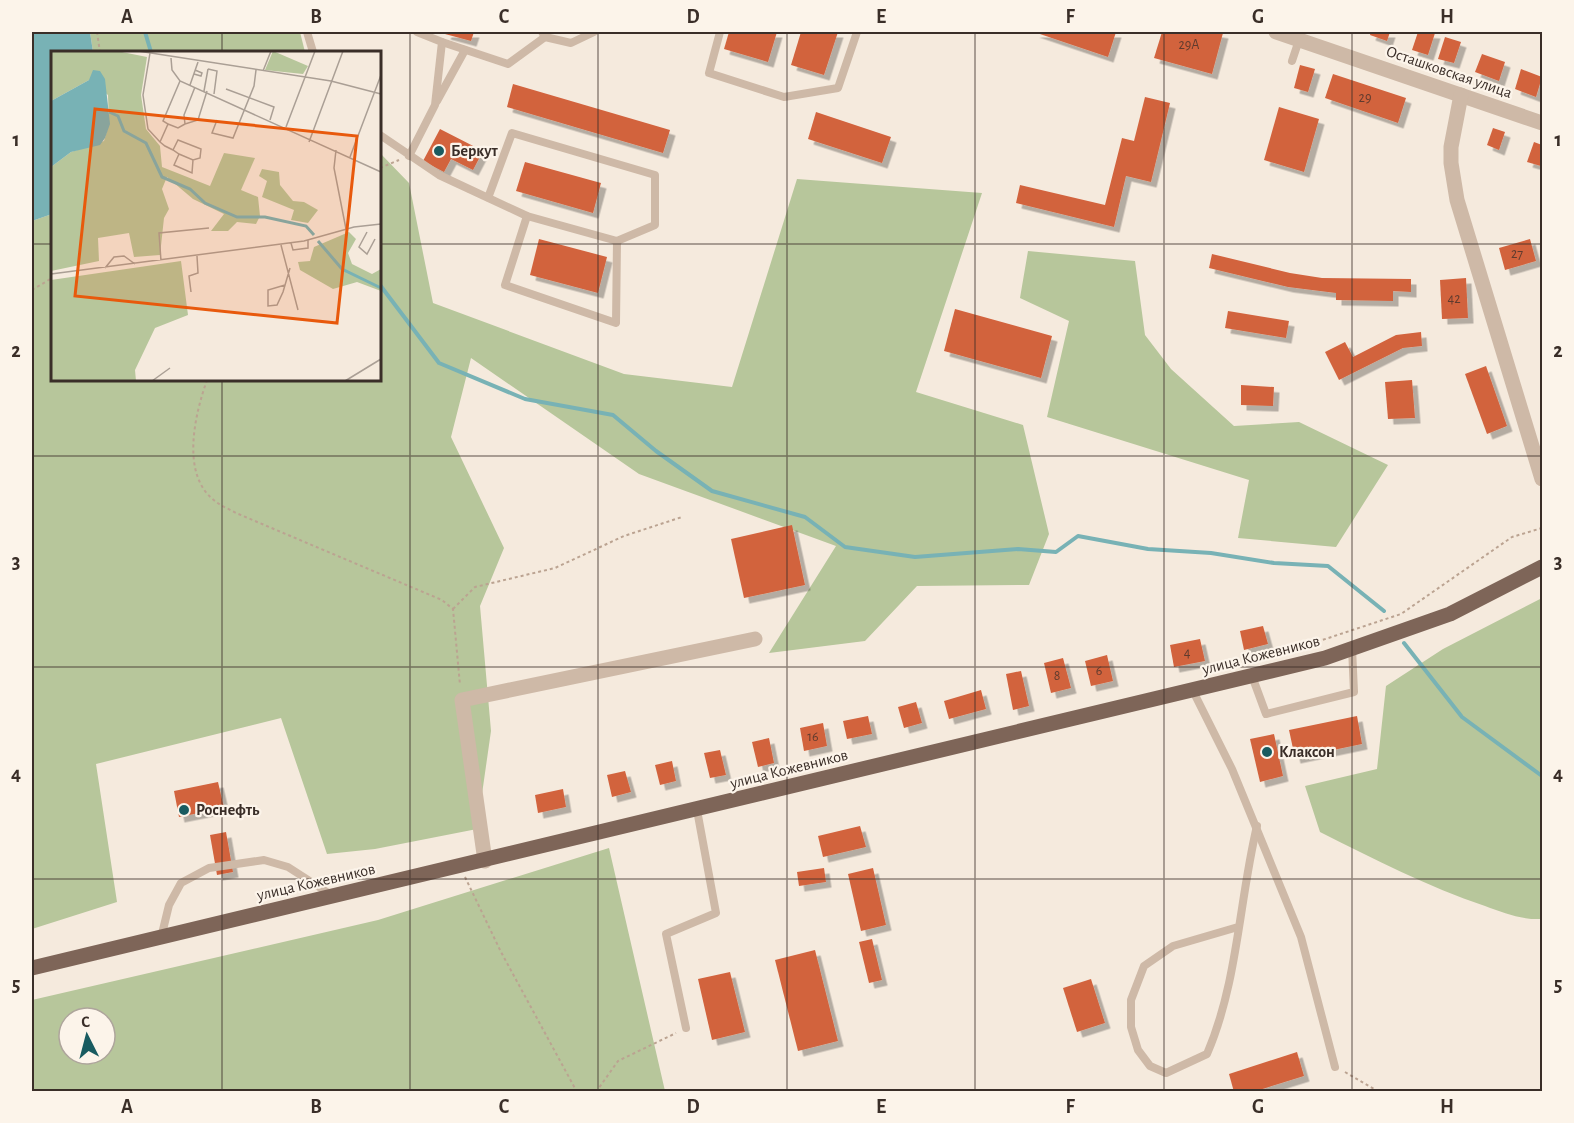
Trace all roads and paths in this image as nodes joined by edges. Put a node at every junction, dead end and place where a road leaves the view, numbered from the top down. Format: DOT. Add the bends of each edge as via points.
graph roads {
  1 [pos="97,32"];
  2 [pos="307,32"];
  3 [pos="417,32"];
  4 [pos="594,32"];
  5 [pos="720,32"];
  6 [pos="857,32"];
  7 [pos="1276,32"];
  8 [pos="543,34"];
  9 [pos="1300,35"];
  10 [pos="442,42"];
  11 [pos="465,50"];
  12 [pos="100,51"];
  13 [pos="313,51"];
  14 [pos="1292,61"];
  15 [pos="1461,95"];
  16 [pos="435,105"];
  17 [pos="1542,123"];
  18 [pos="381,136"];
  19 [pos="409,156"];
  20 [pos="381,168"];
  21 [pos="488,198"];
  22 [pos="527,216"];
  23 [pos="617,240"];
  24 [pos="51,279"];
  25 [pos="32,290"];
  26 [pos="207,381"];
  27 [pos="1542,479"];
  28 [pos="682,517"];
  29 [pos="1542,567"];
  30 [pos="453,609"];
  31 [pos="755,639"];
  32 [pos="1352,648"];
  33 [pos="1252,676"];
  34 [pos="1193,691"];
  35 [pos="462,700"];
  36 [pos="697,810"];
  37 [pos="1257,826"];
  38 [pos="485,861"];
  39 [pos="460,867"];
  40 [pos="334,897"];
  41 [pos="1238,927"];
  42 [pos="161,938"];
  43 [pos="32,969"];
  44 [pos="686,1028"];
  45 [pos="1335,1067"];
  46 [pos="577,1092"];
  47 [pos="596,1092"];
  48 [pos="1379,1092"];
  1 -- 12 [label="path"];
  2 -- 13 [label="lane"];
  3 -- 10 [label="lane"];
  4 -- 8 [label="lane" via="571,43"];
  5 -- 6 [label="lane" via="709,73 784,97 838,88"];
  7 -- 9 [label="street, Осташковская улица"];
  8 -- 11 [label="lane" via="508,64"];
  9 -- 14 [label="lane"];
  9 -- 15 [label="street, Осташковская улица"];
  10 -- 11 [label="lane"];
  10 -- 16 [label="lane"];
  11 -- 16 [label="lane"];
  15 -- 17 [label="street, Осташковская улица"];
  15 -- 27 [label="street" via="1451,147 1457,200"];
  16 -- 19 [label="lane"];
  18 -- 19 [label="lane"];
  19 -- 20 [label="path"];
  19 -- 21 [label="lane"];
  21 -- 22 [label="lane"];
  21 -- 23 [label="lane" via="512,133 655,175 655,225"];
  22 -- 23 [label="lane"];
  22 -- 23 [label="lane" via="505,285 616,323"];
  24 -- 25 [label="path"];
  26 -- 30 [label="path" via="197,409 193,458 198,478 214,500 236,513 442,600"];
  28 -- 30 [label="path" via="624,536 555,568 475,587"];
  29 -- 32 [label="main road, улица Кожевников" via="1450,614"];
  30 -- 35 [label="path"];
  31 -- 35 [label="street"];
  32 -- 33 [label="main road, улица Кожевников"];
  32 -- 33 [label="lane" via="1354,692 1266,714"];
  33 -- 34 [label="main road, улица Кожевников"];
  34 -- 36 [label="main road, улица Кожевников"];
  34 -- 37 [label="lane"];
  35 -- 38 [label="street"];
  36 -- 38 [label="main road, улица Кожевников"];
  36 -- 44 [label="lane" via="716,913 666,934"];
  37 -- 41 [label="lane"];
  37 -- 45 [label="lane" via="1301,937"];
  38 -- 39 [label="main road, улица Кожевников"];
  39 -- 40 [label="main road, улица Кожевников"];
  39 -- 46 [label="path"];
  40 -- 42 [label="main road, улица Кожевников"];
  40 -- 42 [label="lane" via="288,867 264,860 209,868 182,883 169,905"];
  41 -- 41 [label="lane" via="1219,1028 1207,1054 1166,1073 1150,1066 1138,1050 1131,1027 1131,1000 1144,966 1173,946"];
  42 -- 43 [label="main road, улица Кожевников"];
  44 -- 47 [label="path" via="618,1061"];
  45 -- 48 [label="path"];
}
